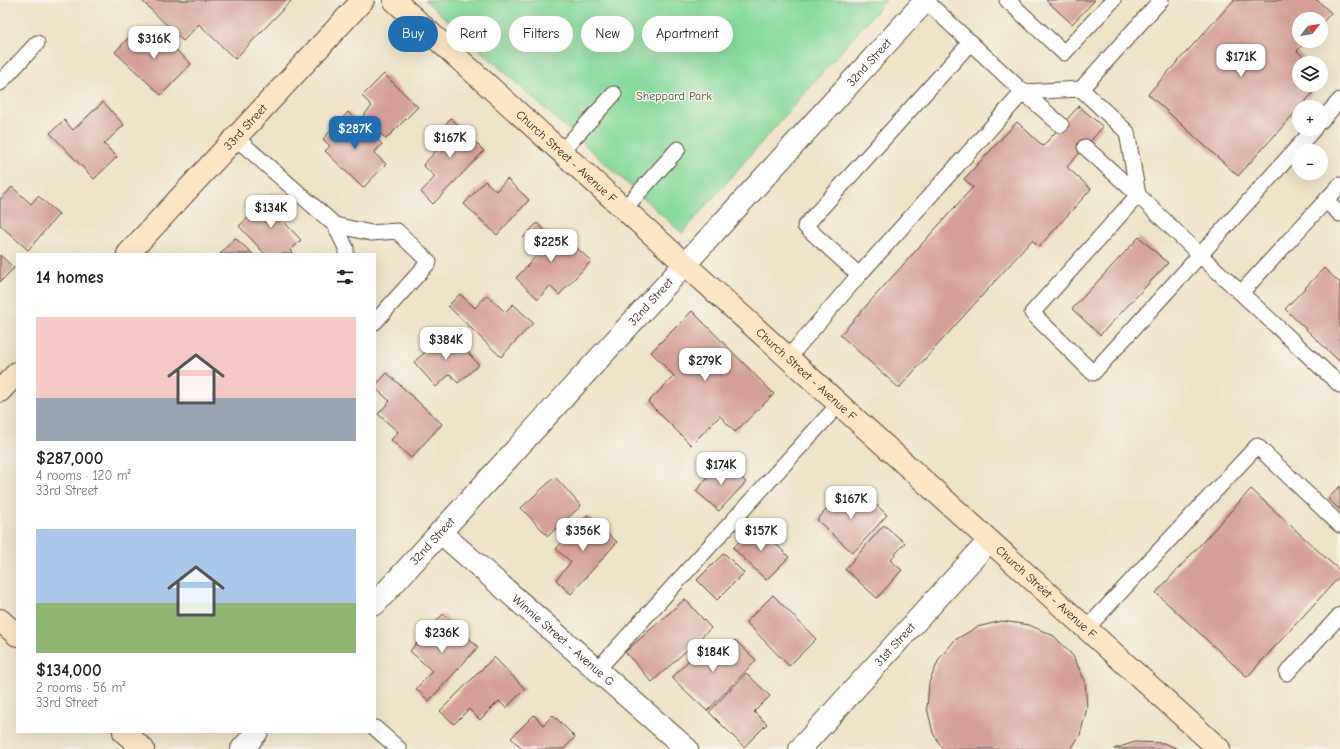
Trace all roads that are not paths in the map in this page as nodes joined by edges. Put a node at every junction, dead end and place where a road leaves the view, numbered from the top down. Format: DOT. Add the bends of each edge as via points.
graph roads {
  1 [pos="363,0"];
  2 [pos="394,0"];
  3 [pos="925,0"];
  4 [pos="1007,0"];
  5 [pos="1113,0"];
  6 [pos="1161,0"];
  7 [pos="971,42"];
  8 [pos="37,43"];
  9 [pos="0,83"];
  10 [pos="1081,89"];
  11 [pos="1023,92"];
  12 [pos="614,94"];
  13 [pos="1340,100"];
  14 [pos="1328,113"];
  15 [pos="1062,126"];
  16 [pos="1308,136"];
  17 [pos="236,138"];
  18 [pos="1085,147"];
  19 [pos="678,148"];
  20 [pos="561,152"];
  21 [pos="1340,185"];
  22 [pos="1138,195"];
  23 [pos="1326,200"];
  24 [pos="624,209"];
  25 [pos="1340,214"];
  26 [pos="335,224"];
  27 [pos="129,253"];
  28 [pos="346,253"];
  29 [pos="1200,255"];
  30 [pos="686,265"];
  31 [pos="859,275"];
  32 [pos="1241,293"];
  33 [pos="376,321"];
  34 [pos="788,358"];
  35 [pos="16,374"];
  36 [pos="1340,385"];
  37 [pos="1,389"];
  38 [pos="839,404"];
  39 [pos="1340,524"];
  40 [pos="440,532"];
  41 [pos="989,541"];
  42 [pos="376,603"];
  43 [pos="1340,615"];
  44 [pos="0,620"];
  45 [pos="1086,629"];
  46 [pos="16,634"];
  47 [pos="597,670"];
  48 [pos="1287,673"];
  49 [pos="376,729"];
  50 [pos="125,733"];
  51 [pos="257,733"];
  52 [pos="143,749"];
  53 [pos="242,749"];
  54 [pos="399,749"];
  55 [pos="687,749"];
  56 [pos="800,749"];
  57 [pos="1219,749"];
  1 -- 17 [label="street, 33rd Street"];
  2 -- 20 [label="street, Church Street - Avenue F"];
  3 -- 7 [label="lane"];
  3 -- 30 [label="street, 32nd Street"];
  4 -- 5 [label="lane" via="1064,53"];
  6 -- 10 [label="lane"];
  7 -- 11 [label="lane"];
  7 -- 31 [label="lane" via="805,226"];
  8 -- 9 [label="lane"];
  10 -- 11 [label="lane"];
  10 -- 22 [label="lane" via="1127,132"];
  11 -- 15 [label="lane"];
  11 -- 31 [label="lane"];
  12 -- 20 [label="lane"];
  13 -- 14 [label="lane"];
  16 -- 29 [label="lane"];
  17 -- 26 [label="lane"];
  17 -- 27 [label="street, 33rd Street"];
  18 -- 22 [label="lane"];
  19 -- 24 [label="lane"];
  20 -- 24 [label="street, Church Street - Avenue F"];
  21 -- 23 [label="lane"];
  22 -- 29 [label="lane"];
  22 -- 29 [label="lane" via="1032,314 1093,373"];
  23 -- 25 [label="lane"];
  23 -- 32 [label="lane"];
  24 -- 30 [label="street, Church Street - Avenue F"];
  26 -- 28 [label="lane"];
  26 -- 33 [label="lane" via="372,233 397,231 429,262"];
  29 -- 32 [label="lane"];
  30 -- 34 [label="street, Church Street - Avenue F"];
  30 -- 40 [label="street, 32nd Street"];
  31 -- 34 [label="lane"];
  32 -- 36 [label="lane"];
  34 -- 38 [label="street, Church Street - Avenue F"];
  35 -- 37 [label="street"];
  38 -- 41 [label="street, Church Street - Avenue F"];
  38 -- 47 [label="lane"];
  39 -- 45 [label="lane" via="1257,446"];
  40 -- 42 [label="street, 32nd Street"];
  40 -- 47 [label="street, Winnie Street - Avenue G"];
  41 -- 45 [label="street, Church Street - Avenue F"];
  41 -- 56 [label="street, 31st Street"];
  43 -- 48 [label="lane"];
  44 -- 46 [label="street"];
  45 -- 57 [label="street, Church Street - Avenue F"];
  47 -- 55 [label="street, Winnie Street - Avenue G"];
  49 -- 54 [label="lane"];
  50 -- 52 [label="street"];
  51 -- 53 [label="street"];
}
